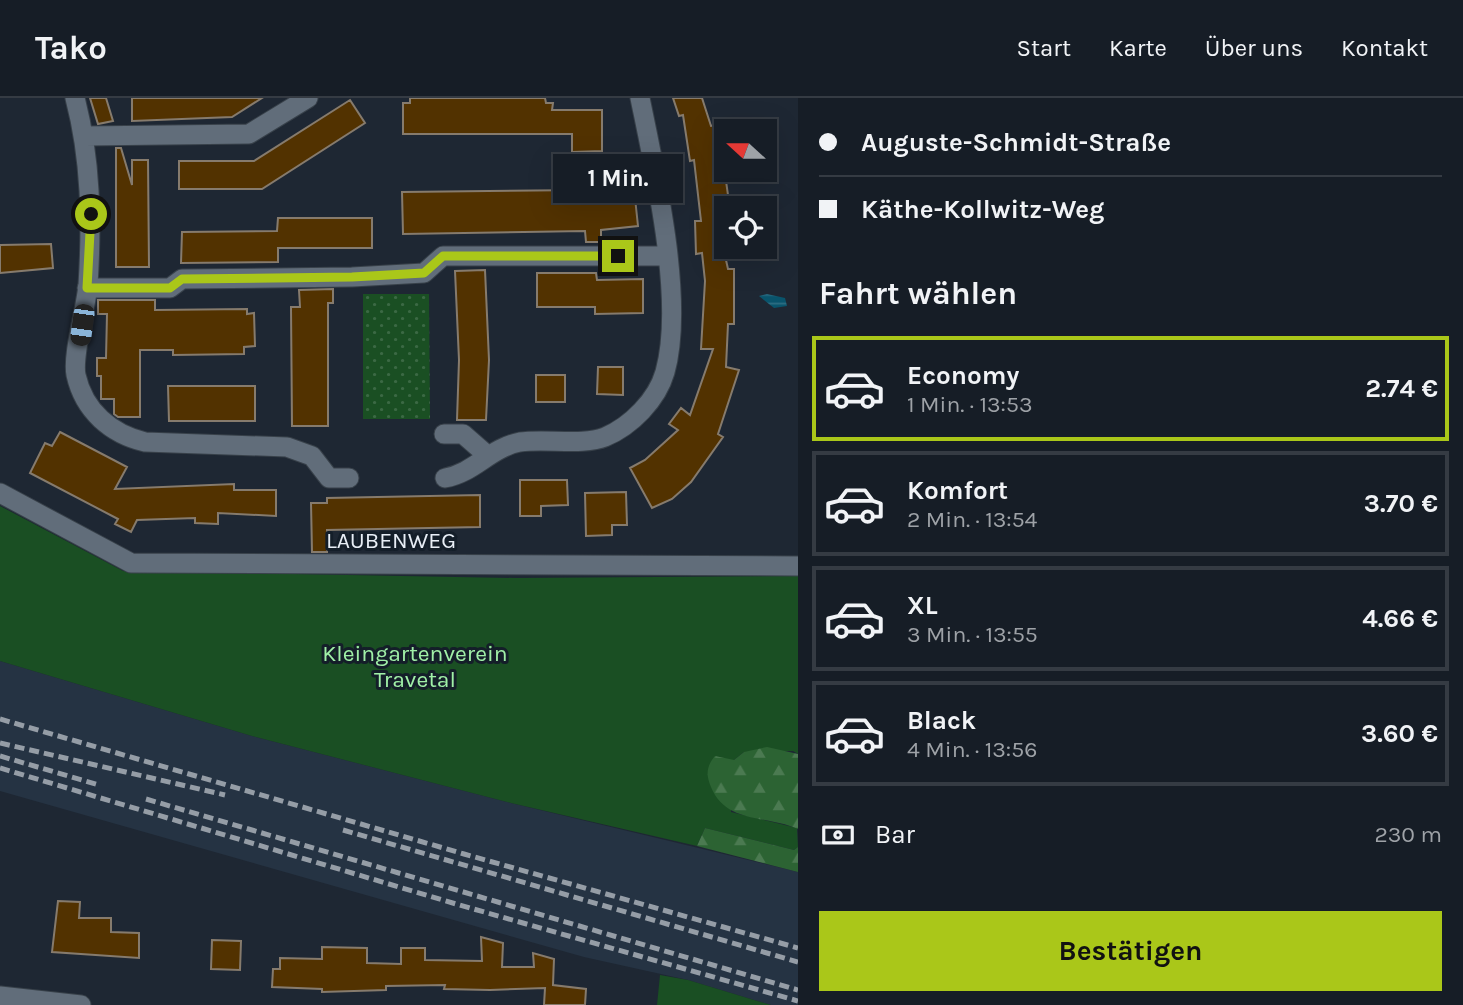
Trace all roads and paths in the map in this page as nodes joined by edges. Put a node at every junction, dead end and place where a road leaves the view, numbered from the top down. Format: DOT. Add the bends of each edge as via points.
graph roads {
  1 [pos="75,98"];
  2 [pos="308,98"];
  3 [pos="640,98"];
  4 [pos="85,136"];
  5 [pos="667,256"];
  6 [pos="87,288"];
  7 [pos="444,434"];
  8 [pos="487,454"];
  9 [pos="349,478"];
  10 [pos="445,478"];
  11 [pos="0,493"];
  12 [pos="798,566"];
  13 [pos="0,996"];
  14 [pos="81,1005"];
  1 -- 4 [label="street"];
  2 -- 4 [label="street" via="249,134"];
  3 -- 5 [label="street"];
  4 -- 6 [label="street" via="91,214"];
  5 -- 6 [label="street" via="443,256 424,273 182,279 170,288"];
  5 -- 8 [label="street" via="671,337 664,375 644,410 602,439 520,442"];
  6 -- 9 [label="street" via="75,373 94,414 110,428 145,442 287,447 312,456 329,478"];
  7 -- 8 [label="street" via="463,434"];
  8 -- 10 [label="street" via="464,475"];
  11 -- 12 [label="street, LAUBENWEG" via="131,563"];
  13 -- 14 [label="street"];
}
